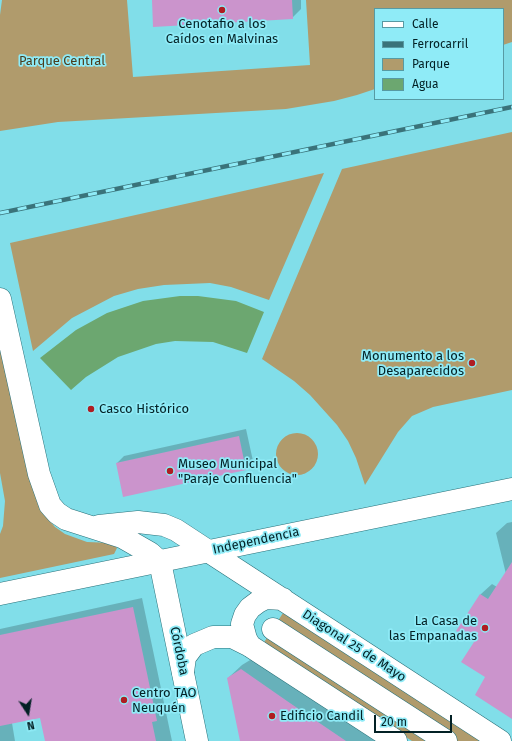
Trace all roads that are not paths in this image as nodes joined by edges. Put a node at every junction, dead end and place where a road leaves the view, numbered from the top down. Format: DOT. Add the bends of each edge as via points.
graph roads {
  1 [pos="0,299"];
  2 [pos="512,488"];
  3 [pos="91,527"];
  4 [pos="208,551"];
  5 [pos="160,562"];
  6 [pos="0,594"];
  7 [pos="283,599"];
  8 [pos="273,629"];
  9 [pos="250,646"];
  10 [pos="183,672"];
  11 [pos="197,741"];
  12 [pos="396,741"];
  13 [pos="446,741"];
  14 [pos="500,741"];
  1 -- 3 [label="main road" via="45,495 57,513 66,519"];
  2 -- 4 [label="main road, Independencia"];
  3 -- 4 [label="main road, Diagonal 25 de Mayo" via="138,522 164,525"];
  3 -- 5 [label="main road" via="122,537 150,553"];
  4 -- 5 [label="main road, Independencia"];
  4 -- 7 [label="main road, Diagonal 25 de Mayo"];
  5 -- 6 [label="main road, Independencia"];
  5 -- 10 [label="main road, Córdoba"];
  7 -- 9 [label="main road" via="266,598 250,608 245,615 242,624"];
  7 -- 14 [label="main road, Diagonal 25 de Mayo"];
  8 -- 13 [label="main road"];
  9 -- 10 [label="main road" via="232,637 223,636 203,641 189,651"];
  9 -- 12 [label="main road"];
  10 -- 11 [label="main road, Córdoba"];
}
